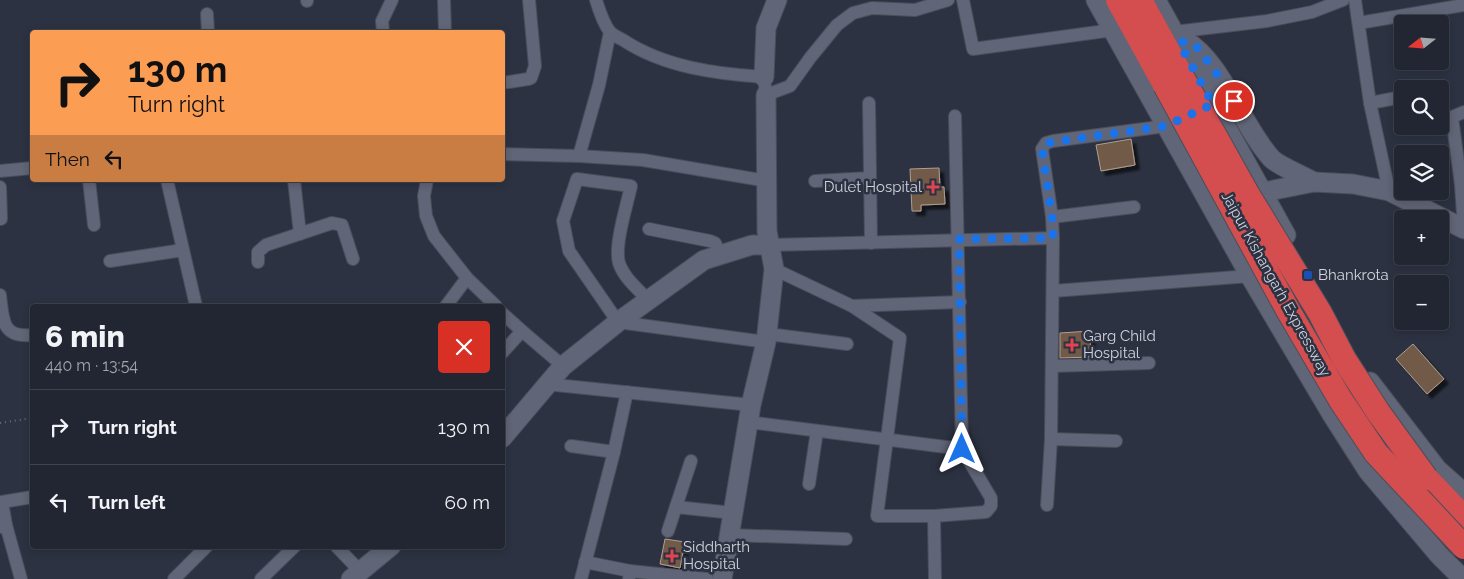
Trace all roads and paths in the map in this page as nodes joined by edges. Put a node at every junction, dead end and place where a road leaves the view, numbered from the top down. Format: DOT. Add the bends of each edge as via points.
graph roads {
  1 [pos="392,0"];
  2 [pos="444,0"];
  3 [pos="529,0"];
  4 [pos="596,0"];
  5 [pos="777,0"];
  6 [pos="948,0"];
  7 [pos="963,0"];
  8 [pos="1096,0"];
  9 [pos="1118,0"];
  10 [pos="1140,0"];
  11 [pos="1156,0"];
  12 [pos="1342,0"];
  13 [pos="1355,0"];
  14 [pos="1464,5"];
  15 [pos="207,14"];
  16 [pos="1359,23"];
  17 [pos="208,30"];
  18 [pos="383,30"];
  19 [pos="445,30"];
  20 [pos="1113,30"];
  21 [pos="610,32"];
  22 [pos="1164,38"];
  23 [pos="1134,68"];
  24 [pos="1173,80"];
  25 [pos="505,83"];
  26 [pos="765,86"];
  27 [pos="1394,98"];
  28 [pos="869,103"];
  29 [pos="1370,103"];
  30 [pos="1213,104"];
  31 [pos="1464,112"];
  32 [pos="955,116"];
  33 [pos="1166,126"];
  34 [pos="505,154"];
  35 [pos="579,156"];
  36 [pos="30,168"];
  37 [pos="0,171"];
  38 [pos="870,178"];
  39 [pos="767,181"];
  40 [pos="815,181"];
  41 [pos="89,182"];
  42 [pos="167,182"];
  43 [pos="294,182"];
  44 [pos="427,182"];
  45 [pos="1314,182"];
  46 [pos="0,187"];
  47 [pos="1260,191"];
  48 [pos="1389,191"];
  49 [pos="1134,207"];
  50 [pos="1052,217"];
  51 [pos="1,219"];
  52 [pos="94,225"];
  53 [pos="649,228"];
  54 [pos="1464,229"];
  55 [pos="300,234"];
  56 [pos="1053,238"];
  57 [pos="959,239"];
  58 [pos="871,243"];
  59 [pos="770,245"];
  60 [pos="183,250"];
  61 [pos="1295,252"];
  62 [pos="720,254"];
  63 [pos="353,259"];
  64 [pos="110,260"];
  65 [pos="258,262"];
  66 [pos="774,269"];
  67 [pos="1250,276"];
  68 [pos="467,278"];
  69 [pos="1054,291"];
  70 [pos="0,295"];
  71 [pos="648,300"];
  72 [pos="960,302"];
  73 [pos="196,304"];
  74 [pos="448,304"];
  75 [pos="494,304"];
  76 [pos="852,306"];
  77 [pos="505,315"];
  78 [pos="618,322"];
  79 [pos="522,331"];
  80 [pos="30,335"];
  81 [pos="767,338"];
  82 [pos="847,344"];
  83 [pos="505,350"];
  84 [pos="1149,363"];
  85 [pos="563,366"];
  86 [pos="1052,366"];
  87 [pos="546,384"];
  88 [pos="626,392"];
  89 [pos="749,413"];
  90 [pos="30,418"];
  91 [pos="0,423"];
  92 [pos="817,431"];
  93 [pos="505,434"];
  94 [pos="886,438"];
  95 [pos="1051,439"];
  96 [pos="1116,441"];
  97 [pos="571,446"];
  98 [pos="962,449"];
  99 [pos="614,452"];
  100 [pos="691,461"];
  101 [pos="809,484"];
  102 [pos="1464,493"];
  103 [pos="30,497"];
  104 [pos="1,498"];
  105 [pos="1047,505"];
  106 [pos="676,506"];
  107 [pos="733,513"];
  108 [pos="934,516"];
  109 [pos="1464,518"];
  110 [pos="3,526"];
  111 [pos="668,530"];
  112 [pos="730,535"];
  113 [pos="846,539"];
  114 [pos="1464,547"];
  115 [pos="204,549"];
  116 [pos="292,549"];
  117 [pos="338,549"];
  118 [pos="387,549"];
  119 [pos="584,562"];
  120 [pos="356,575"];
  121 [pos="630,575"];
  122 [pos="21,579"];
  123 [pos="174,579"];
  124 [pos="261,579"];
  125 [pos="581,579"];
  126 [pos="707,579"];
  127 [pos="722,579"];
  128 [pos="935,579"];
  129 [pos="1463,579"];
  1 -- 18 [label="street" via="382,21"];
  2 -- 19 [label="street"];
  3 -- 25 [label="street" via="534,66 531,78"];
  4 -- 21 [label="street"];
  5 -- 26 [label="street" via="766,28"];
  6 -- 26 [label="street" via="915,10 872,8 852,13 837,25 790,86"];
  7 -- 20 [label="street" via="973,48"];
  8 -- 20 [label="street"];
  9 -- 22 [label="highway, Jaipur Kishangarh Expressway"];
  10 -- 22 [label="highway, Jaipur Kishangarh Expressway"];
  11 -- 22 [label="street"];
  12 -- 22 [label="street" via="1312,12"];
  13 -- 16 [label="street"];
  14 -- 16 [label="street"];
  15 -- 17 [label="street"];
  16 -- 29 [label="street"];
  20 -- 23 [label="street"];
  21 -- 26 [label="street" via="636,49 691,68 734,75"];
  21 -- 35 [label="street"];
  22 -- 23 [label="highway"];
  22 -- 24 [label="highway, Jaipur Kishangarh Expressway"];
  22 -- 30 [label="street"];
  22 -- 45 [label="street" via="1186,41 1198,48 1225,85 1251,133 1272,160"];
  23 -- 33 [label="street"];
  24 -- 109 [label="highway, Jaipur Kishangarh Expressway, bridge" via="1248,195 1373,404 1426,478"];
  24 -- 114 [label="highway, Jaipur Kishangarh Expressway, bridge" via="1289,312 1340,399 1376,453"];
  26 -- 39 [label="street"];
  27 -- 29 [label="street"];
  28 -- 38 [label="street"];
  29 -- 48 [label="street"];
  30 -- 33 [label="street"];
  30 -- 47 [label="street"];
  31 -- 54 [label="street" via="1452,117"];
  32 -- 57 [label="street"];
  33 -- 50 [label="street" via="1046,143 1042,149"];
  33 -- 67 [label="street"];
  34 -- 35 [label="street"];
  35 -- 39 [label="street" via="643,160"];
  36 -- 37 [label="street"];
  38 -- 40 [label="street"];
  38 -- 58 [label="street"];
  39 -- 59 [label="street"];
  41 -- 52 [label="street"];
  42 -- 60 [label="street"];
  43 -- 55 [label="street"];
  44 -- 68 [label="street" via="426,216 434,236"];
  45 -- 47 [label="street"];
  45 -- 48 [label="street" via="1354,184"];
  46 -- 51 [label="street"];
  47 -- 61 [label="street"];
  48 -- 54 [label="street"];
  49 -- 50 [label="street"];
  50 -- 56 [label="street"];
  53 -- 62 [label="street" via="710,241 715,243"];
  55 -- 63 [label="street" via="332,222 342,225"];
  55 -- 65 [label="street" via="266,245 258,252"];
  56 -- 57 [label="street"];
  56 -- 69 [label="street"];
  57 -- 58 [label="street"];
  57 -- 72 [label="street"];
  58 -- 59 [label="street"];
  59 -- 62 [label="street" via="752,245"];
  59 -- 66 [label="street"];
  60 -- 64 [label="street"];
  60 -- 73 [label="street"];
  61 -- 67 [label="street"];
  61 -- 102 [label="street" via="1361,371 1437,469"];
  62 -- 71 [label="street" via="704,260"];
  66 -- 76 [label="street"];
  66 -- 81 [label="street"];
  67 -- 69 [label="street"];
  67 -- 129 [label="street" via="1368,471"];
  68 -- 74 [label="street"];
  68 -- 75 [label="street"];
  69 -- 86 [label="street"];
  70 -- 80 [label="street" via="6,327 11,333"];
  71 -- 78 [label="street"];
  71 -- 78 [label="street" via="628,279 619,263 618,246 631,186 577,179 563,221 569,251"];
  72 -- 76 [label="street"];
  72 -- 98 [label="street"];
  76 -- 94 [label="street" via="900,338"];
  77 -- 79 [label="street"];
  78 -- 81 [label="street"];
  78 -- 85 [label="street"];
  79 -- 83 [label="street"];
  79 -- 85 [label="street"];
  81 -- 82 [label="street"];
  81 -- 89 [label="street"];
  84 -- 86 [label="street"];
  85 -- 87 [label="street"];
  86 -- 95 [label="street"];
  87 -- 88 [label="street"];
  87 -- 93 [label="street"];
  88 -- 89 [label="street"];
  88 -- 99 [label="street"];
  89 -- 92 [label="street"];
  89 -- 107 [label="street"];
  90 -- 91 [label="path"];
  92 -- 94 [label="street"];
  92 -- 101 [label="street"];
  94 -- 98 [label="street"];
  94 -- 108 [label="street" via="877,516"];
  95 -- 96 [label="street"];
  95 -- 105 [label="street"];
  97 -- 99 [label="street"];
  98 -- 108 [label="street" via="991,498 992,506 986,512"];
  99 -- 119 [label="street"];
  100 -- 106 [label="street"];
  103 -- 104 [label="street"];
  104 -- 110 [label="street"];
  106 -- 107 [label="street"];
  106 -- 111 [label="street"];
  107 -- 112 [label="street"];
  108 -- 128 [label="street"];
  110 -- 122 [label="street"];
  112 -- 113 [label="street"];
  112 -- 127 [label="street"];
  115 -- 123 [label="street"];
  116 -- 124 [label="street"];
  117 -- 120 [label="street"];
  118 -- 120 [label="street"];
  119 -- 121 [label="street"];
  119 -- 125 [label="street"];
  121 -- 126 [label="street"];
}
